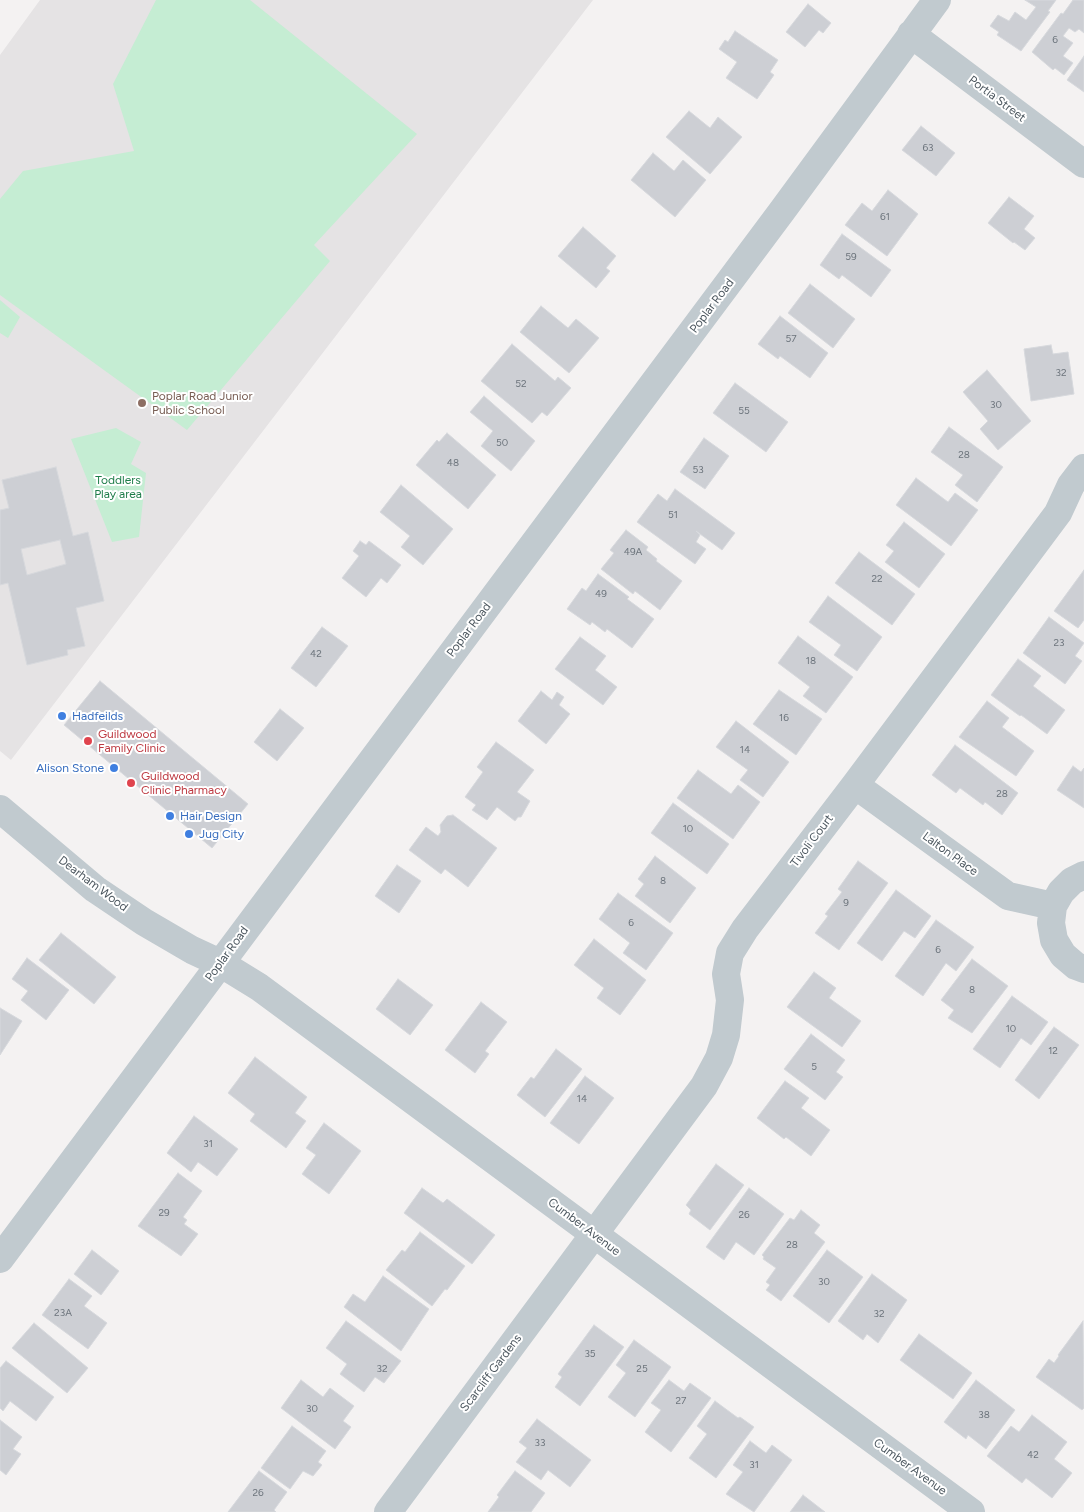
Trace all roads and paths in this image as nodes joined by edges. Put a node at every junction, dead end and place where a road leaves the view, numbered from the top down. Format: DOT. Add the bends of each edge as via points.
graph roads {
  1 [pos="937,0"];
  2 [pos="911,34"];
  3 [pos="1084,164"];
  4 [pos="1084,468"];
  5 [pos="855,785"];
  6 [pos="0,809"];
  7 [pos="1084,875"];
  8 [pos="1053,906"];
  9 [pos="192,950"];
  10 [pos="220,963"];
  11 [pos="1084,969"];
  12 [pos="594,1234"];
  13 [pos="0,1259"];
  14 [pos="388,1512"];
  15 [pos="971,1512"];
  1 -- 2 [label="street, Poplar Road"];
  2 -- 3 [label="street, Portia Street"];
  2 -- 10 [label="street, Poplar Road"];
  4 -- 5 [label="street, Tivoli Court" via="1058,513"];
  5 -- 8 [label="street, Lalton Place" via="1008,896"];
  5 -- 12 [label="street, Tivoli Court" via="730,953 726,974 730,1000 719,1058 704,1086"];
  6 -- 9 [label="street, Dearham Wood" via="95,889"];
  7 -- 8 [label="street" via="1072,881"];
  8 -- 11 [label="street" via="1054,940 1063,955"];
  9 -- 10 [label="street, Cumber Avenue"];
  10 -- 12 [label="street, Cumber Avenue" via="259,986"];
  10 -- 13 [label="street, Poplar Road"];
  12 -- 14 [label="street, Scarcliff Gardens"];
  12 -- 15 [label="street, Cumber Avenue"];
}
